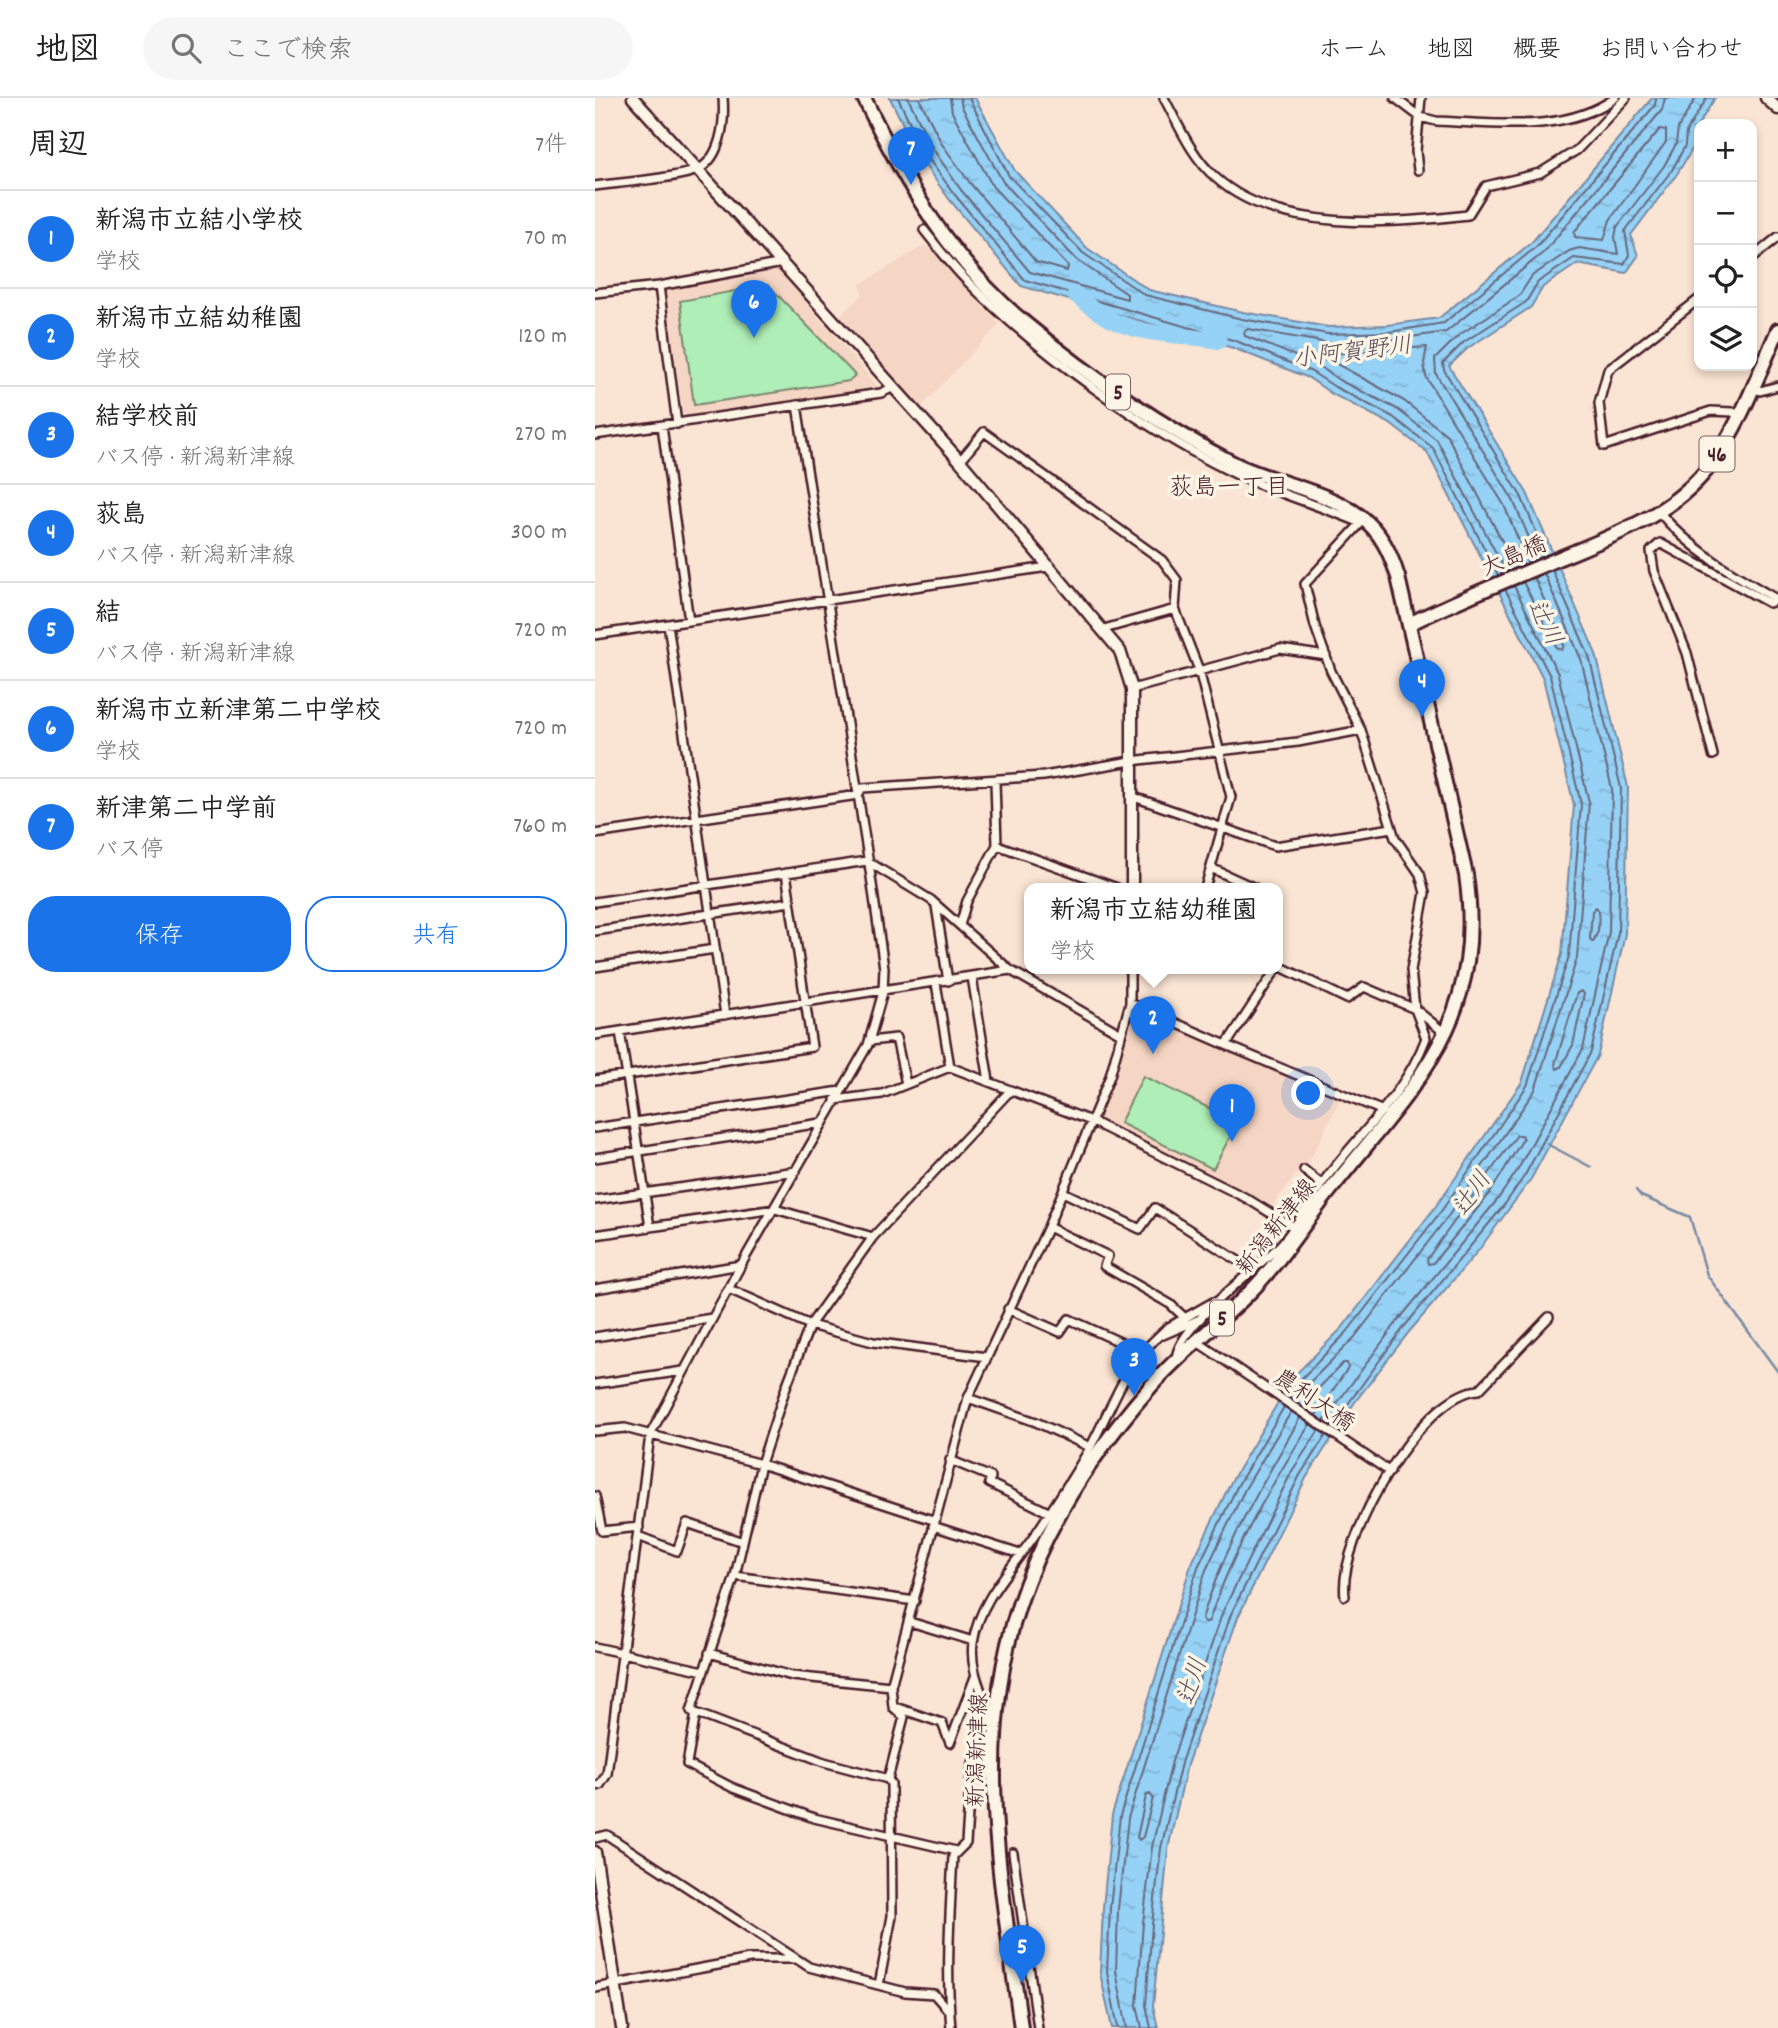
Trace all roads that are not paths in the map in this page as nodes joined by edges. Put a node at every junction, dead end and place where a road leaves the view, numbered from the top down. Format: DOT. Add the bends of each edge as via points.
graph roads {
  1 [pos="633,98"];
  2 [pos="723,98"];
  3 [pos="865,98"];
  4 [pos="1164,98"];
  5 [pos="1395,98"];
  6 [pos="1421,98"];
  7 [pos="1615,98"];
  8 [pos="1626,98"];
  9 [pos="1766,98"];
  10 [pos="1778,109"];
  11 [pos="1420,117"];
  12 [pos="697,170"];
  13 [pos="1419,170"];
  14 [pos="595,186"];
  15 [pos="924,229"];
  16 [pos="1778,237"];
  17 [pos="1757,254"];
  18 [pos="783,263"];
  19 [pos="659,286"];
  20 [pos="595,292"];
  21 [pos="1694,303"];
  22 [pos="1778,330"];
  23 [pos="1778,386"];
  24 [pos="894,387"];
  25 [pos="1752,387"];
  26 [pos="797,405"];
  27 [pos="1740,418"];
  28 [pos="677,424"];
  29 [pos="662,426"];
  30 [pos="595,435"];
  31 [pos="960,461"];
  32 [pos="1660,512"];
  33 [pos="1361,520"];
  34 [pos="1048,567"];
  35 [pos="828,600"];
  36 [pos="1778,600"];
  37 [pos="1175,609"];
  38 [pos="689,621"];
  39 [pos="669,624"];
  40 [pos="1409,624"];
  41 [pos="1104,629"];
  42 [pos="595,635"];
  43 [pos="1326,656"];
  44 [pos="1199,670"];
  45 [pos="1132,689"];
  46 [pos="1361,730"];
  47 [pos="1221,750"];
  48 [pos="1713,754"];
  49 [pos="1131,761"];
  50 [pos="995,781"];
  51 [pos="858,794"];
  52 [pos="1131,796"];
  53 [pos="695,819"];
  54 [pos="1223,825"];
  55 [pos="1392,828"];
  56 [pos="595,834"];
  57 [pos="997,845"];
  58 [pos="867,861"];
  59 [pos="1211,868"];
  60 [pos="786,873"];
  61 [pos="1103,883"];
  62 [pos="1132,883"];
  63 [pos="1206,883"];
  64 [pos="1244,883"];
  65 [pos="705,885"];
  66 [pos="595,902"];
  67 [pos="790,902"];
  68 [pos="936,905"];
  69 [pos="710,914"];
  70 [pos="960,925"];
  71 [pos="595,931"];
  72 [pos="715,949"];
  73 [pos="595,967"];
  74 [pos="1010,970"];
  75 [pos="1283,970"];
  76 [pos="1130,974"];
  77 [pos="1272,974"];
  78 [pos="972,977"];
  79 [pos="948,981"];
  80 [pos="936,983"];
  81 [pos="883,992"];
  82 [pos="806,1003"];
  83 [pos="1130,1003"];
  84 [pos="1415,1009"];
  85 [pos="725,1015"];
  86 [pos="620,1031"];
  87 [pos="1121,1034"];
  88 [pos="595,1035"];
  89 [pos="1447,1035"];
  90 [pos="870,1041"];
  91 [pos="1226,1045"];
  92 [pos="950,1067"];
  93 [pos="1415,1067"];
  94 [pos="627,1075"];
  95 [pos="595,1080"];
  96 [pos="989,1081"];
  97 [pos="906,1084"];
  98 [pos="841,1091"];
  99 [pos="1009,1092"];
  100 [pos="835,1100"];
  101 [pos="1383,1111"];
  102 [pos="1091,1121"];
  103 [pos="634,1123"];
  104 [pos="821,1123"];
  105 [pos="595,1129"];
  106 [pos="639,1151"];
  107 [pos="595,1158"];
  108 [pos="1304,1170"];
  109 [pos="796,1171"];
  110 [pos="1325,1189"];
  111 [pos="1063,1192"];
  112 [pos="645,1193"];
  113 [pos="595,1200"];
  114 [pos="775,1209"];
  115 [pos="650,1227"];
  116 [pos="1048,1227"];
  117 [pos="1293,1227"];
  118 [pos="595,1235"];
  119 [pos="873,1237"];
  120 [pos="1283,1242"];
  121 [pos="1277,1262"];
  122 [pos="741,1265"];
  123 [pos="1251,1269"];
  124 [pos="595,1289"];
  125 [pos="729,1289"];
  126 [pos="1218,1299"];
  127 [pos="1008,1309"];
  128 [pos="1549,1317"];
  129 [pos="712,1318"];
  130 [pos="1185,1318"];
  131 [pos="1203,1318"];
  132 [pos="810,1325"];
  133 [pos="595,1337"];
  134 [pos="1153,1339"];
  135 [pos="1196,1341"];
  136 [pos="1142,1352"];
  137 [pos="986,1357"];
  138 [pos="1176,1359"];
  139 [pos="683,1371"];
  140 [pos="595,1384"];
  141 [pos="968,1398"];
  142 [pos="595,1431"];
  143 [pos="650,1435"];
  144 [pos="1090,1447"];
  145 [pos="950,1460"];
  146 [pos="761,1464"];
  147 [pos="1390,1472"];
  148 [pos="595,1496"];
  149 [pos="1048,1512"];
  150 [pos="933,1523"];
  151 [pos="638,1532"];
  152 [pos="743,1542"];
  153 [pos="1020,1554"];
  154 [pos="735,1576"];
  155 [pos="1345,1596"];
  156 [pos="915,1601"];
  157 [pos="910,1622"];
  158 [pos="973,1641"];
  159 [pos="595,1647"];
  160 [pos="624,1653"];
  161 [pos="709,1653"];
  162 [pos="704,1671"];
  163 [pos="975,1677"];
  164 [pos="891,1686"];
  165 [pos="988,1706"];
  166 [pos="893,1707"];
  167 [pos="696,1713"];
  168 [pos="993,1729"];
  169 [pos="888,1779"];
  170 [pos="595,1786"];
  171 [pos="890,1837"];
  172 [pos="595,1838"];
  173 [pos="957,1851"];
  174 [pos="595,1852"];
  175 [pos="1013,1853"];
  176 [pos="797,1959"];
  177 [pos="615,1984"];
  178 [pos="879,1985"];
  179 [pos="595,1988"];
  180 [pos="949,2010"];
  181 [pos="622,2028"];
  182 [pos="951,2028"];
  183 [pos="1021,2028"];
  184 [pos="1038,2028"];
  1 -- 12 [label="street"];
  2 -- 12 [label="street" via="715,152"];
  3 -- 33 [label="main road, 5" via="903,178 949,244 991,293 1026,324 1129,400 1195,441 1235,464 1346,507"];
  4 -- 8 [label="street" via="1196,156 1217,179 1251,201 1291,214 1398,223 1468,215 1486,186 1540,173 1577,150"];
  5 -- 11 [label="street"];
  6 -- 11 [label="street"];
  7 -- 11 [label="street" via="1598,110 1557,123"];
  9 -- 10 [label="street"];
  11 -- 13 [label="street"];
  12 -- 14 [label="street"];
  12 -- 18 [label="street"];
  15 -- 33 [label="street" via="963,277 1013,326 1190,451 1248,479"];
  16 -- 17 [label="street"];
  18 -- 19 [label="street"];
  18 -- 24 [label="street"];
  19 -- 20 [label="street"];
  19 -- 28 [label="street"];
  21 -- 27 [label="street" via="1608,370 1599,403 1604,446 1711,411 1733,412"];
  22 -- 25 [label="main road, 46"];
  23 -- 25 [label="street" via="1760,391"];
  24 -- 26 [label="street" via="881,393"];
  24 -- 31 [label="street"];
  25 -- 27 [label="main road, 46"];
  26 -- 28 [label="street"];
  26 -- 35 [label="street"];
  27 -- 32 [label="main road, 46" via="1694,484"];
  28 -- 29 [label="street"];
  29 -- 30 [label="street"];
  29 -- 38 [label="street"];
  31 -- 34 [label="street"];
  31 -- 37 [label="street" via="984,432 1006,446 1162,560 1177,580"];
  32 -- 36 [label="street" via="1722,567"];
  32 -- 40 [label="main road, 大島橋 / 46"];
  33 -- 40 [label="main road, 5" via="1383,539 1391,555"];
  33 -- 43 [label="street" via="1305,584"];
  34 -- 35 [label="street"];
  34 -- 41 [label="street"];
  35 -- 38 [label="street"];
  35 -- 51 [label="street"];
  36 -- 48 [label="street" via="1769,603 1751,595 1660,542 1651,551 1654,571 1686,653"];
  37 -- 41 [label="street"];
  37 -- 44 [label="street"];
  38 -- 39 [label="street"];
  39 -- 42 [label="street"];
  39 -- 53 [label="street"];
  40 -- 89 [label="main road, 新潟新津線 / 5" via="1471,914 1469,963"];
  41 -- 45 [label="street" via="1120,651"];
  43 -- 44 [label="street" via="1280,649"];
  43 -- 46 [label="street"];
  44 -- 45 [label="street"];
  44 -- 47 [label="street"];
  45 -- 49 [label="street"];
  46 -- 47 [label="street"];
  46 -- 55 [label="street"];
  47 -- 49 [label="street"];
  47 -- 54 [label="street" via="1231,797"];
  49 -- 50 [label="street"];
  49 -- 52 [label="street"];
  50 -- 51 [label="street" via="894,784 862,788"];
  50 -- 57 [label="street"];
  51 -- 53 [label="street"];
  51 -- 58 [label="street"];
  52 -- 54 [label="street"];
  52 -- 62 [label="street"];
  53 -- 56 [label="street"];
  53 -- 65 [label="street"];
  54 -- 55 [label="street" via="1275,846"];
  54 -- 59 [label="street"];
  55 -- 84 [label="street" via="1420,874 1425,892 1411,970"];
  57 -- 61 [label="street"];
  57 -- 70 [label="street" via="967,901"];
  58 -- 60 [label="street"];
  58 -- 68 [label="street"];
  58 -- 81 [label="street" via="884,968"];
  59 -- 63 [label="street"];
  59 -- 64 [label="street"];
  60 -- 65 [label="street"];
  60 -- 67 [label="street"];
  65 -- 66 [label="street"];
  65 -- 69 [label="street"];
  67 -- 69 [label="street"];
  67 -- 82 [label="street"];
  68 -- 70 [label="street"];
  68 -- 79 [label="street"];
  69 -- 71 [label="street"];
  69 -- 72 [label="street"];
  70 -- 74 [label="street"];
  72 -- 73 [label="street"];
  72 -- 85 [label="street"];
  74 -- 78 [label="street"];
  74 -- 87 [label="street"];
  75 -- 84 [label="street" via="1347,999 1364,987"];
  76 -- 83 [label="street"];
  77 -- 91 [label="street"];
  78 -- 79 [label="street"];
  78 -- 96 [label="street"];
  79 -- 80 [label="street"];
  80 -- 81 [label="street"];
  80 -- 92 [label="street"];
  81 -- 82 [label="street"];
  81 -- 90 [label="street"];
  82 -- 85 [label="street"];
  82 -- 94 [label="street" via="812,1047"];
  83 -- 87 [label="street"];
  83 -- 91 [label="street"];
  84 -- 89 [label="street"];
  84 -- 93 [label="street" via="1426,1038"];
  85 -- 86 [label="street"];
  86 -- 88 [label="street"];
  86 -- 94 [label="street"];
  87 -- 102 [label="street"];
  89 -- 93 [label="street"];
  89 -- 110 [label="main road, 新潟新津線 / 5" via="1421,1078"];
  90 -- 97 [label="street" via="897,1038"];
  90 -- 98 [label="street"];
  91 -- 101 [label="street"];
  92 -- 96 [label="street"];
  92 -- 97 [label="street"];
  93 -- 101 [label="street"];
  94 -- 95 [label="street"];
  94 -- 103 [label="street"];
  96 -- 99 [label="street"];
  97 -- 100 [label="street" via="882,1094"];
  98 -- 100 [label="street"];
  98 -- 103 [label="street"];
  99 -- 102 [label="street"];
  99 -- 119 [label="street"];
  100 -- 104 [label="street"];
  101 -- 110 [label="street"];
  102 -- 111 [label="street"];
  102 -- 117 [label="street" via="1246,1198"];
  103 -- 105 [label="street"];
  103 -- 106 [label="street"];
  104 -- 106 [label="street"];
  104 -- 109 [label="street"];
  106 -- 107 [label="street"];
  106 -- 112 [label="street"];
  108 -- 110 [label="street"];
  109 -- 112 [label="street"];
  109 -- 114 [label="street"];
  110 -- 117 [label="street"];
  110 -- 121 [label="main road, 新潟新津線 / 5"];
  111 -- 116 [label="street"];
  111 -- 123 [label="street" via="1140,1229 1155,1208"];
  112 -- 113 [label="street"];
  112 -- 115 [label="street"];
  114 -- 115 [label="street"];
  114 -- 119 [label="street"];
  114 -- 122 [label="street"];
  115 -- 118 [label="street"];
  116 -- 127 [label="street"];
  116 -- 130 [label="street" via="1108,1256 1104,1266 1170,1304"];
  117 -- 120 [label="street"];
  119 -- 132 [label="street"];
  120 -- 121 [label="street"];
  120 -- 123 [label="street"];
  121 -- 135 [label="main road, 新潟新津線 / 5"];
  122 -- 124 [label="street"];
  122 -- 125 [label="street"];
  123 -- 126 [label="street"];
  125 -- 129 [label="street"];
  125 -- 132 [label="street"];
  126 -- 130 [label="street"];
  126 -- 131 [label="street"];
  127 -- 136 [label="street" via="1060,1332 1069,1319"];
  127 -- 137 [label="street"];
  128 -- 147 [label="street" via="1479,1390 1451,1398 1419,1431"];
  129 -- 133 [label="street"];
  129 -- 139 [label="street"];
  130 -- 134 [label="street"];
  131 -- 134 [label="street"];
  131 -- 138 [label="street" via="1177,1346"];
  132 -- 137 [label="street" via="873,1342"];
  132 -- 146 [label="street"];
  134 -- 136 [label="street"];
  135 -- 138 [label="main road, 新潟新津線 / 5"];
  135 -- 147 [label="street, 農利大橋"];
  136 -- 144 [label="street"];
  137 -- 141 [label="street"];
  138 -- 168 [label="main road, 新潟新津線 / 5" via="1115,1431 1039,1555 1008,1644"];
  139 -- 140 [label="street"];
  139 -- 143 [label="street"];
  141 -- 144 [label="street"];
  141 -- 145 [label="street"];
  142 -- 143 [label="street" via="625,1428"];
  143 -- 146 [label="street"];
  143 -- 151 [label="street"];
  144 -- 149 [label="street"];
  145 -- 149 [label="street" via="991,1477 989,1483"];
  145 -- 150 [label="street"];
  146 -- 150 [label="street"];
  146 -- 152 [label="street"];
  147 -- 155 [label="street" via="1348,1557 1342,1579"];
  148 -- 151 [label="street" via="602,1531"];
  149 -- 153 [label="street"];
  150 -- 153 [label="street"];
  150 -- 156 [label="street"];
  151 -- 152 [label="street" via="677,1551 687,1523"];
  151 -- 160 [label="street"];
  152 -- 154 [label="street"];
  153 -- 158 [label="street" via="995,1591"];
  154 -- 156 [label="street"];
  154 -- 161 [label="street"];
  156 -- 157 [label="street"];
  157 -- 158 [label="street"];
  157 -- 164 [label="street"];
  158 -- 163 [label="street"];
  159 -- 160 [label="street"];
  160 -- 162 [label="street"];
  160 -- 170 [label="street" via="607,1774"];
  161 -- 162 [label="street"];
  161 -- 164 [label="street" via="792,1676"];
  162 -- 167 [label="street" via="691,1711"];
  163 -- 165 [label="street"];
  163 -- 166 [label="street" via="950,1743 942,1723"];
  164 -- 166 [label="street"];
  165 -- 168 [label="street"];
  165 -- 173 [label="street" via="971,1771 966,1843"];
  166 -- 169 [label="street" via="904,1717"];
  167 -- 169 [label="street" via="824,1762"];
  167 -- 171 [label="street" via="687,1764 733,1788 814,1818"];
  168 -- 183 [label="main road, 新潟新津線 / 5" via="995,1835"];
  169 -- 171 [label="street"];
  171 -- 173 [label="street"];
  171 -- 178 [label="street" via="893,1916"];
  172 -- 176 [label="street" via="607,1835"];
  173 -- 180 [label="street" via="947,1942"];
  174 -- 177 [label="street"];
  175 -- 184 [label="street"];
  176 -- 177 [label="street" via="750,1959"];
  176 -- 178 [label="street"];
  177 -- 179 [label="street"];
  177 -- 181 [label="street"];
  178 -- 180 [label="street" via="934,1994"];
  180 -- 182 [label="street"];
}
